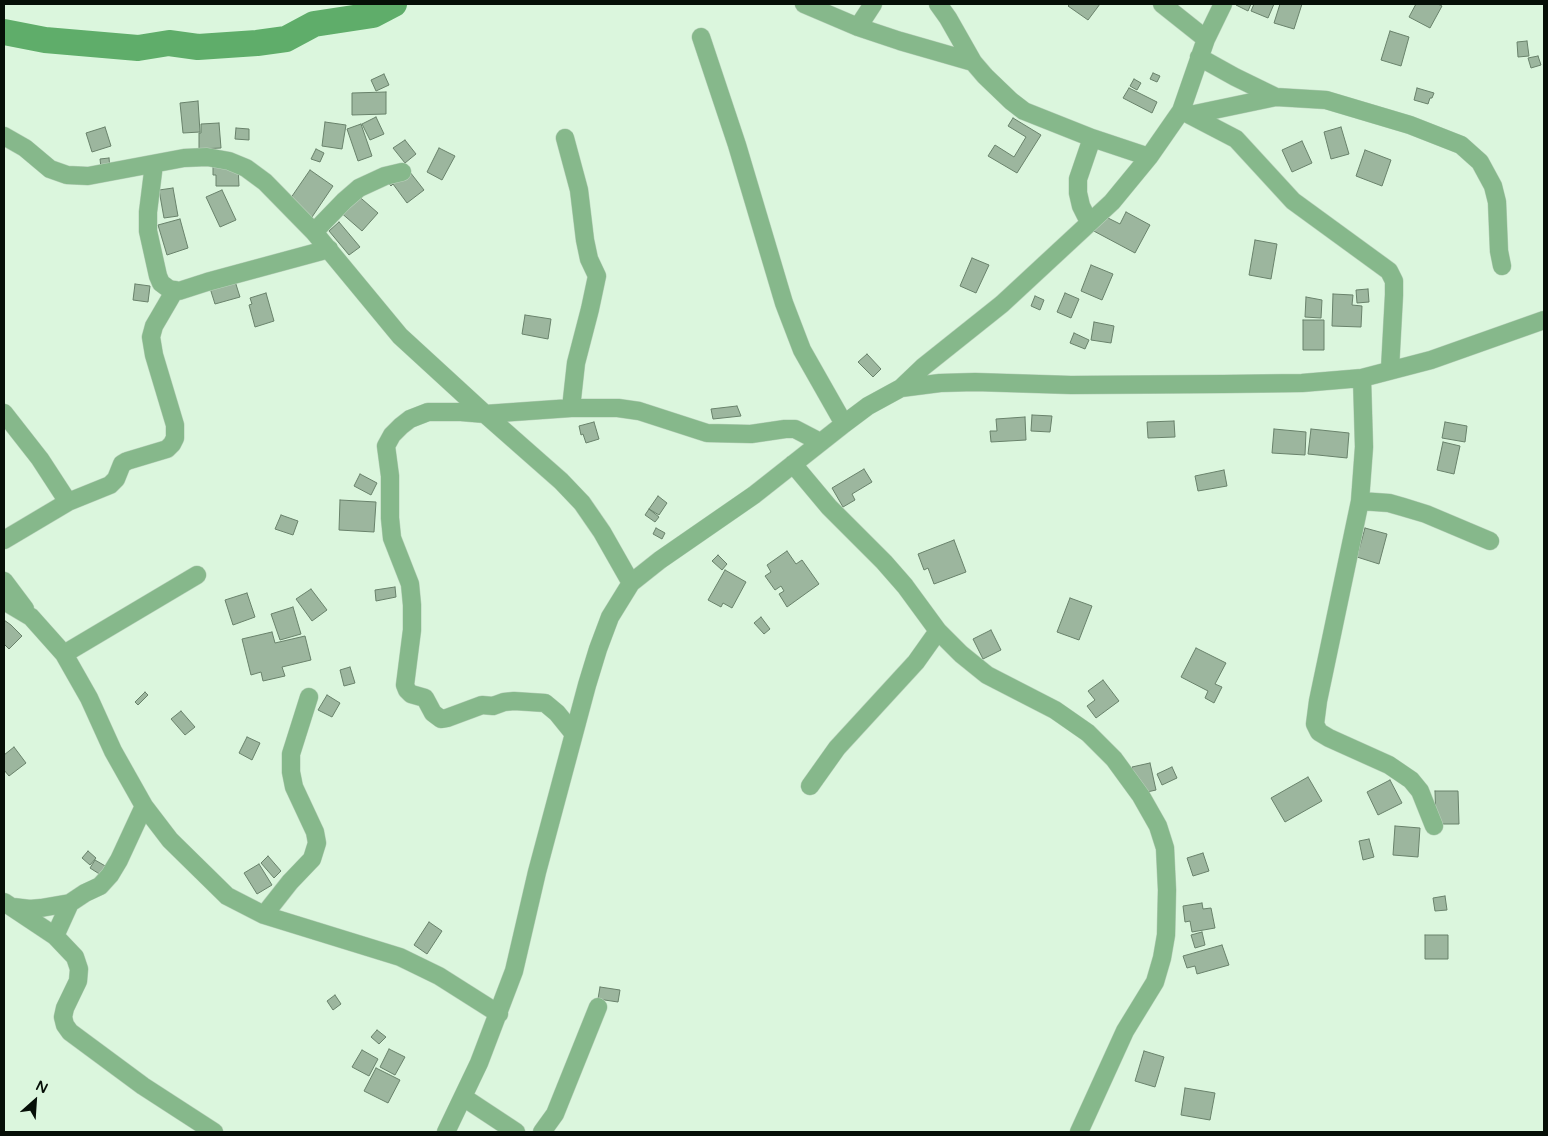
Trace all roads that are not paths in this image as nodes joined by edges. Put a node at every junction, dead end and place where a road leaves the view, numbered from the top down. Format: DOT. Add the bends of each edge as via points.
graph roads {
  1 [pos="804,4"];
  2 [pos="873,4"];
  3 [pos="938,4"];
  4 [pos="1162,4"];
  5 [pos="1223,4"];
  6 [pos="858,28"];
  7 [pos="701,37"];
  8 [pos="1206,39"];
  9 [pos="1199,57"];
  10 [pos="973,62"];
  11 [pos="1276,97"];
  12 [pos="1185,113"];
  13 [pos="4,136"];
  14 [pos="565,138"];
  15 [pos="1092,138"];
  16 [pos="1149,157"];
  17 [pos="154,164"];
  18 [pos="402,172"];
  19 [pos="1089,222"];
  20 [pos="314,232"];
  21 [pos="330,249"];
  22 [pos="1502,266"];
  23 [pos="175,290"];
  24 [pos="1544,320"];
  25 [pos="1390,370"];
  26 [pos="1362,378"];
  27 [pos="901,388"];
  28 [pos="571,408"];
  29 [pos="4,413"];
  30 [pos="485,414"];
  31 [pos="844,424"];
  32 [pos="820,442"];
  33 [pos="793,464"];
  34 [pos="1360,501"];
  35 [pos="68,502"];
  36 [pos="4,540"];
  37 [pos="1490,541"];
  38 [pos="197,575"];
  39 [pos="4,582"];
  40 [pos="631,583"];
  41 [pos="4,601"];
  42 [pos="31,617"];
  43 [pos="938,631"];
  44 [pos="64,654"];
  45 [pos="309,697"];
  46 [pos="574,734"];
  47 [pos="810,786"];
  48 [pos="144,806"];
  49 [pos="1434,826"];
  50 [pos="70,903"];
  51 [pos="7,904"];
  52 [pos="264,915"];
  53 [pos="55,936"];
  54 [pos="598,1007"];
  55 [pos="499,1014"];
  56 [pos="463,1097"];
  57 [pos="214,1132"];
  58 [pos="446,1132"];
  59 [pos="516,1132"];
  60 [pos="542,1132"];
  61 [pos="1079,1132"];
  1 -- 6 [label="street"];
  2 -- 6 [label="street"];
  3 -- 10 [label="street"];
  4 -- 8 [label="street"];
  5 -- 8 [label="street"];
  6 -- 10 [label="street"];
  7 -- 31 [label="street" via="784,303 802,350"];
  8 -- 9 [label="street"];
  9 -- 11 [label="street"];
  9 -- 12 [label="street"];
  10 -- 15 [label="street" via="1024,110"];
  11 -- 12 [label="street"];
  11 -- 22 [label="street" via="1326,100 1410,125 1461,145 1480,162 1493,186"];
  12 -- 16 [label="street"];
  12 -- 25 [label="street" via="1236,139 1293,201 1389,270 1394,282"];
  13 -- 17 [label="street" via="50,169 67,174 88,176"];
  14 -- 28 [label="street" via="579,190 589,258 596,276 576,363"];
  15 -- 16 [label="street"];
  15 -- 19 [label="street" via="1078,179 1081,206"];
  16 -- 19 [label="street" via="1112,202"];
  17 -- 20 [label="street" via="207,157 246,168"];
  17 -- 23 [label="street" via="148,231 161,283"];
  18 -- 20 [label="street" via="384,176 359,188"];
  19 -- 27 [label="street" via="1002,304"];
  20 -- 21 [label="street"];
  21 -- 23 [label="street"];
  21 -- 30 [label="street" via="400,336"];
  23 -- 35 [label="street" via="151,337 175,425 172,444 167,449 127,461 110,485"];
  24 -- 25 [label="street" via="1459,351"];
  25 -- 26 [label="street"];
  26 -- 27 [label="street" via="1302,383 1214,384 975,382"];
  26 -- 34 [label="street" via="1364,447"];
  27 -- 31 [label="street"];
  28 -- 30 [label="street"];
  28 -- 32 [label="street" via="640,411 707,433 726,435 795,430"];
  29 -- 35 [label="street"];
  30 -- 40 [label="street" via="562,481 582,503"];
  30 -- 46 [label="street" via="428,412 401,426 386,446 392,538 410,584 412,605 405,686 411,694 425,698 433,713 441,719 482,705 540,702 550,706"];
  31 -- 32 [label="street"];
  32 -- 33 [label="street"];
  33 -- 40 [label="street"];
  33 -- 43 [label="street" via="829,507 905,586"];
  34 -- 37 [label="street" via="1389,503 1426,514"];
  34 -- 49 [label="street" via="1315,724 1319,732 1328,738 1389,765 1411,780 1420,791"];
  35 -- 36 [label="street"];
  38 -- 44 [label="street"];
  39 -- 42 [label="street"];
  40 -- 46 [label="street" via="610,617"];
  41 -- 42 [label="street"];
  42 -- 44 [label="street"];
  43 -- 47 [label="street" via="916,662 837,748"];
  43 -- 61 [label="street" via="987,675 1056,710 1088,733 1114,759 1141,796 1158,826 1165,848 1166,935 1155,982 1126,1031"];
  44 -- 48 [label="street"];
  45 -- 52 [label="street" via="291,754 294,787 308,814 317,843 312,859"];
  46 -- 55 [label="street" via="514,971"];
  48 -- 50 [label="street" via="110,875 100,886"];
  48 -- 52 [label="street" via="170,840 227,896"];
  50 -- 51 [label="street" via="30,909"];
  50 -- 53 [label="street"];
  51 -- 53 [label="street"];
  52 -- 55 [label="street" via="400,957 439,976"];
  53 -- 57 [label="street" via="74,957 79,969 78,981 63,1017 70,1032 143,1086"];
  54 -- 60 [label="street" via="555,1114"];
  55 -- 56 [label="street"];
  56 -- 58 [label="street"];
  56 -- 59 [label="street"];
}
